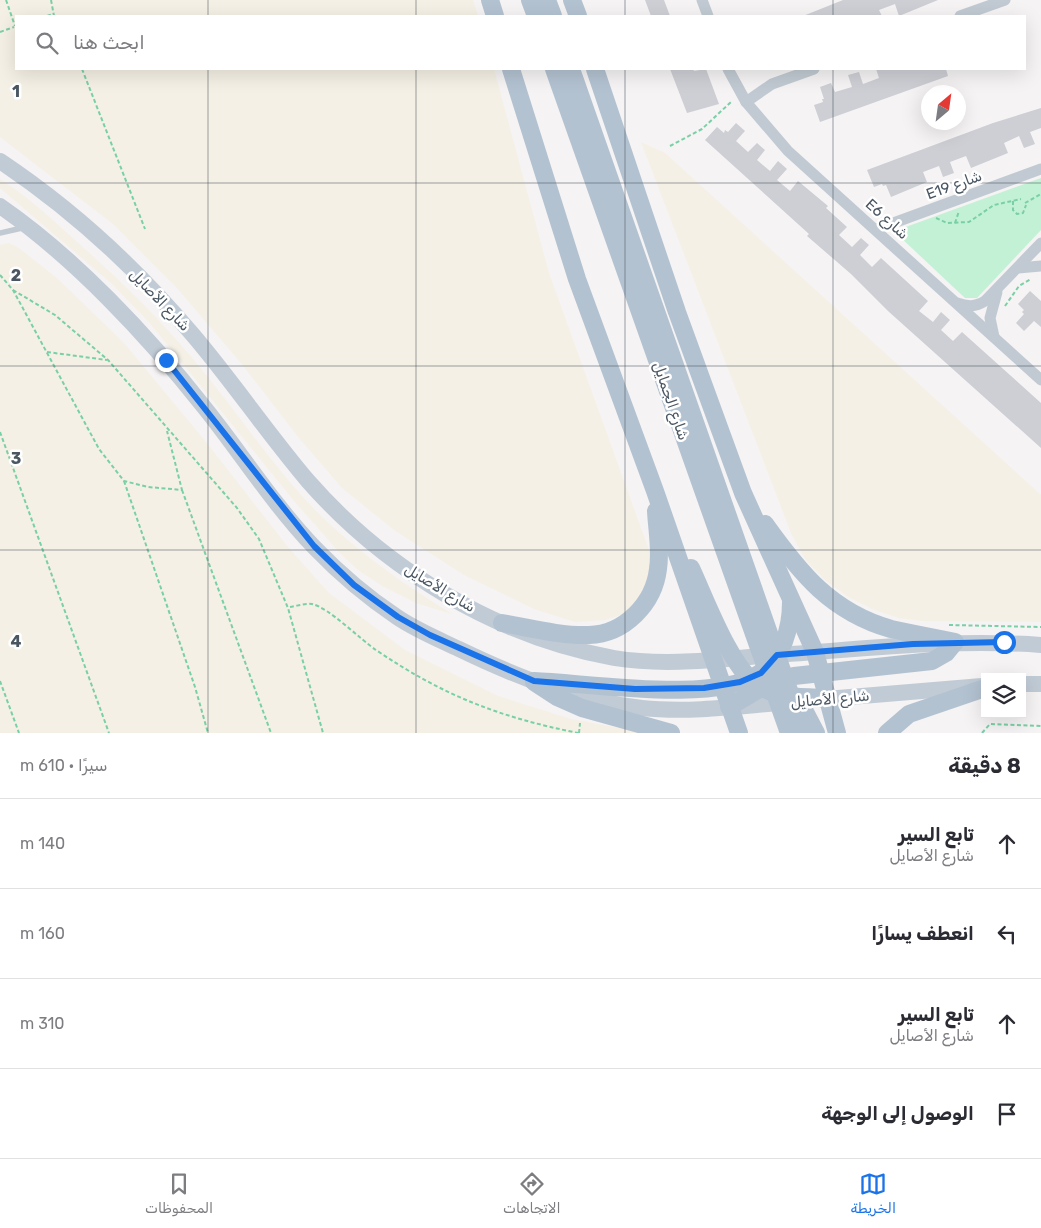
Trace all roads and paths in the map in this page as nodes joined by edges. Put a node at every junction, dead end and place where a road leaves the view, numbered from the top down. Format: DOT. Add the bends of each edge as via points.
graph roads {
  1 [pos="6,0"];
  2 [pos="51,0"];
  3 [pos="490,0"];
  4 [pos="530,0"];
  5 [pos="547,0"];
  6 [pos="572,0"];
  7 [pos="702,0"];
  8 [pos="1005,0"];
  9 [pos="54,15"];
  10 [pos="495,15"];
  11 [pos="536,15"];
  12 [pos="553,15"];
  13 [pos="578,15"];
  14 [pos="708,15"];
  15 [pos="963,15"];
  16 [pos="15,23"];
  17 [pos="15,26"];
  18 [pos="0,32"];
  19 [pos="82,70"];
  20 [pos="511,70"];
  21 [pos="554,70"];
  22 [pos="571,70"];
  23 [pos="595,70"];
  24 [pos="729,70"];
  25 [pos="811,70"];
  26 [pos="744,98"];
  27 [pos="670,146"];
  28 [pos="0,161"];
  29 [pos="1041,169"];
  30 [pos="1041,194"];
  31 [pos="1021,199"];
  32 [pos="1013,201"];
  33 [pos="0,206"];
  34 [pos="930,210"];
  35 [pos="27,228"];
  36 [pos="145,229"];
  37 [pos="877,229"];
  38 [pos="0,233"];
  39 [pos="1041,242"];
  40 [pos="1041,266"];
  41 [pos="1018,268"];
  42 [pos="0,276"];
  43 [pos="1035,277"];
  44 [pos="998,288"];
  45 [pos="13,290"];
  46 [pos="956,303"];
  47 [pos="1002,310"];
  48 [pos="994,338"];
  49 [pos="47,352"];
  50 [pos="108,360"];
  51 [pos="1041,380"];
  52 [pos="167,430"];
  53 [pos="0,432"];
  54 [pos="124,481"];
  55 [pos="182,490"];
  56 [pos="655,491"];
  57 [pos="743,493"];
  58 [pos="791,598"];
  59 [pos="288,608"];
  60 [pos="502,623"];
  61 [pos="945,625"];
  62 [pos="1041,627"];
  63 [pos="955,642"];
  64 [pos="1041,645"];
  65 [pos="815,652"];
  66 [pos="777,655"];
  67 [pos="712,661"];
  68 [pos="736,661"];
  69 [pos="821,673"];
  70 [pos="761,680"];
  71 [pos="0,681"];
  72 [pos="534,681"];
  73 [pos="1026,684"];
  74 [pos="1041,684"];
  75 [pos="722,686"];
  76 [pos="981,687"];
  77 [pos="981,688"];
  78 [pos="828,698"];
  79 [pos="795,699"];
  80 [pos="729,707"];
  81 [pos="1041,726"];
  82 [pos="19,733"];
  83 [pos="109,733"];
  84 [pos="208,733"];
  85 [pos="271,733"];
  86 [pos="323,733"];
  87 [pos="578,733"];
  88 [pos="671,733"];
  89 [pos="739,733"];
  90 [pos="789,733"];
  91 [pos="804,733"];
  92 [pos="816,733"];
  93 [pos="838,733"];
  94 [pos="887,733"];
  95 [pos="982,733"];
  1 -- 16 [label="path"];
  2 -- 9 [label="path"];
  3 -- 10 [label="main road"];
  4 -- 11 [label="main road"];
  5 -- 12 [label="main road"];
  6 -- 13 [label="main road"];
  7 -- 14 [label="street"];
  8 -- 15 [label="street"];
  17 -- 18 [label="path"];
  19 -- 36 [label="path"];
  20 -- 56 [label="main road" via="577,279"];
  21 -- 90 [label="main road, شارع الجمايل, bridge"];
  22 -- 91 [label="main road, شارع الجمايل, bridge"];
  23 -- 57 [label="main road" via="677,312"];
  24 -- 26 [label="street, E6 شارع"];
  25 -- 26 [label="street"];
  26 -- 27 [label="path" via="702,129"];
  26 -- 37 [label="street, E6 شارع" via="788,150"];
  28 -- 60 [label="main road, شارع الأصايل" via="84,225 155,292 308,480 340,514 386,554 441,592"];
  29 -- 34 [label="street, E19 شارع"];
  30 -- 32 [label="path" via="1026,204 1023,213 1017,214 1013,210"];
  31 -- 32 [label="path"];
  32 -- 34 [label="path" via="994,205 976,219 962,223 940,221"];
  33 -- 35 [label="main road, شارع الأصايل"];
  34 -- 37 [label="street, E19 شارع"];
  35 -- 38 [label="lane"];
  35 -- 72 [label="main road, شارع الأصايل" via="60,254 166,360 280,507 354,585 398,617 430,635"];
  37 -- 46 [label="street, E6 شارع"];
  39 -- 41 [label="street"];
  40 -- 41 [label="street"];
  41 -- 44 [label="street"];
  42 -- 45 [label="path"];
  43 -- 47 [label="path" via="1019,286"];
  44 -- 46 [label="street" via="978,306"];
  44 -- 48 [label="street" via="990,318"];
  45 -- 49 [label="path"];
  45 -- 50 [label="path" via="55,315"];
  46 -- 48 [label="street, E6 شارع"];
  48 -- 51 [label="street, E6 شارع"];
  49 -- 50 [label="path"];
  49 -- 54 [label="path" via="98,449"];
  50 -- 52 [label="path"];
  52 -- 55 [label="path"];
  52 -- 59 [label="path" via="237,508 259,539"];
  53 -- 83 [label="path"];
  54 -- 55 [label="path"];
  54 -- 84 [label="path"];
  55 -- 85 [label="path"];
  56 -- 60 [label="main road" via="659,567 649,598 633,617 609,631 591,635"];
  56 -- 67 [label="main road"];
  56 -- 68 [label="main road"];
  57 -- 58 [label="main road"];
  57 -- 63 [label="main road" via="792,561 826,596 868,621"];
  58 -- 65 [label="main road"];
  58 -- 66 [label="main road" via="789,628"];
  59 -- 86 [label="path"];
  59 -- 87 [label="path" via="308,604 322,608 374,649 461,698 520,720"];
  60 -- 67 [label="main road, شارع الأصايل" via="569,648 617,658"];
  61 -- 62 [label="path"];
  63 -- 64 [label="main road"];
  63 -- 65 [label="main road"];
  63 -- 69 [label="main road" via="946,653 932,661"];
  65 -- 66 [label="main road"];
  65 -- 69 [label="main road"];
  66 -- 68 [label="main road"];
  66 -- 70 [label="main road"];
  67 -- 68 [label="main road"];
  67 -- 75 [label="main road"];
  68 -- 70 [label="main road"];
  69 -- 70 [label="main road"];
  69 -- 78 [label="main road"];
  70 -- 75 [label="main road"];
  70 -- 79 [label="main road"];
  70 -- 80 [label="main road"];
  71 -- 82 [label="path"];
  72 -- 75 [label="main road" via="658,690"];
  72 -- 80 [label="main road, شارع الأصايل" via="576,695 644,708"];
  72 -- 88 [label="main road" via="557,697 582,708"];
  73 -- 74 [label="main road"];
  75 -- 80 [label="main road"];
  76 -- 78 [label="main road, شارع الأصايل"];
  77 -- 94 [label="main road" via="909,714"];
  78 -- 79 [label="main road"];
  78 -- 93 [label="main road"];
  79 -- 80 [label="main road, شارع الأصايل"];
  79 -- 92 [label="main road"];
  80 -- 89 [label="main road"];
  81 -- 95 [label="path" via="990,724"];
}
